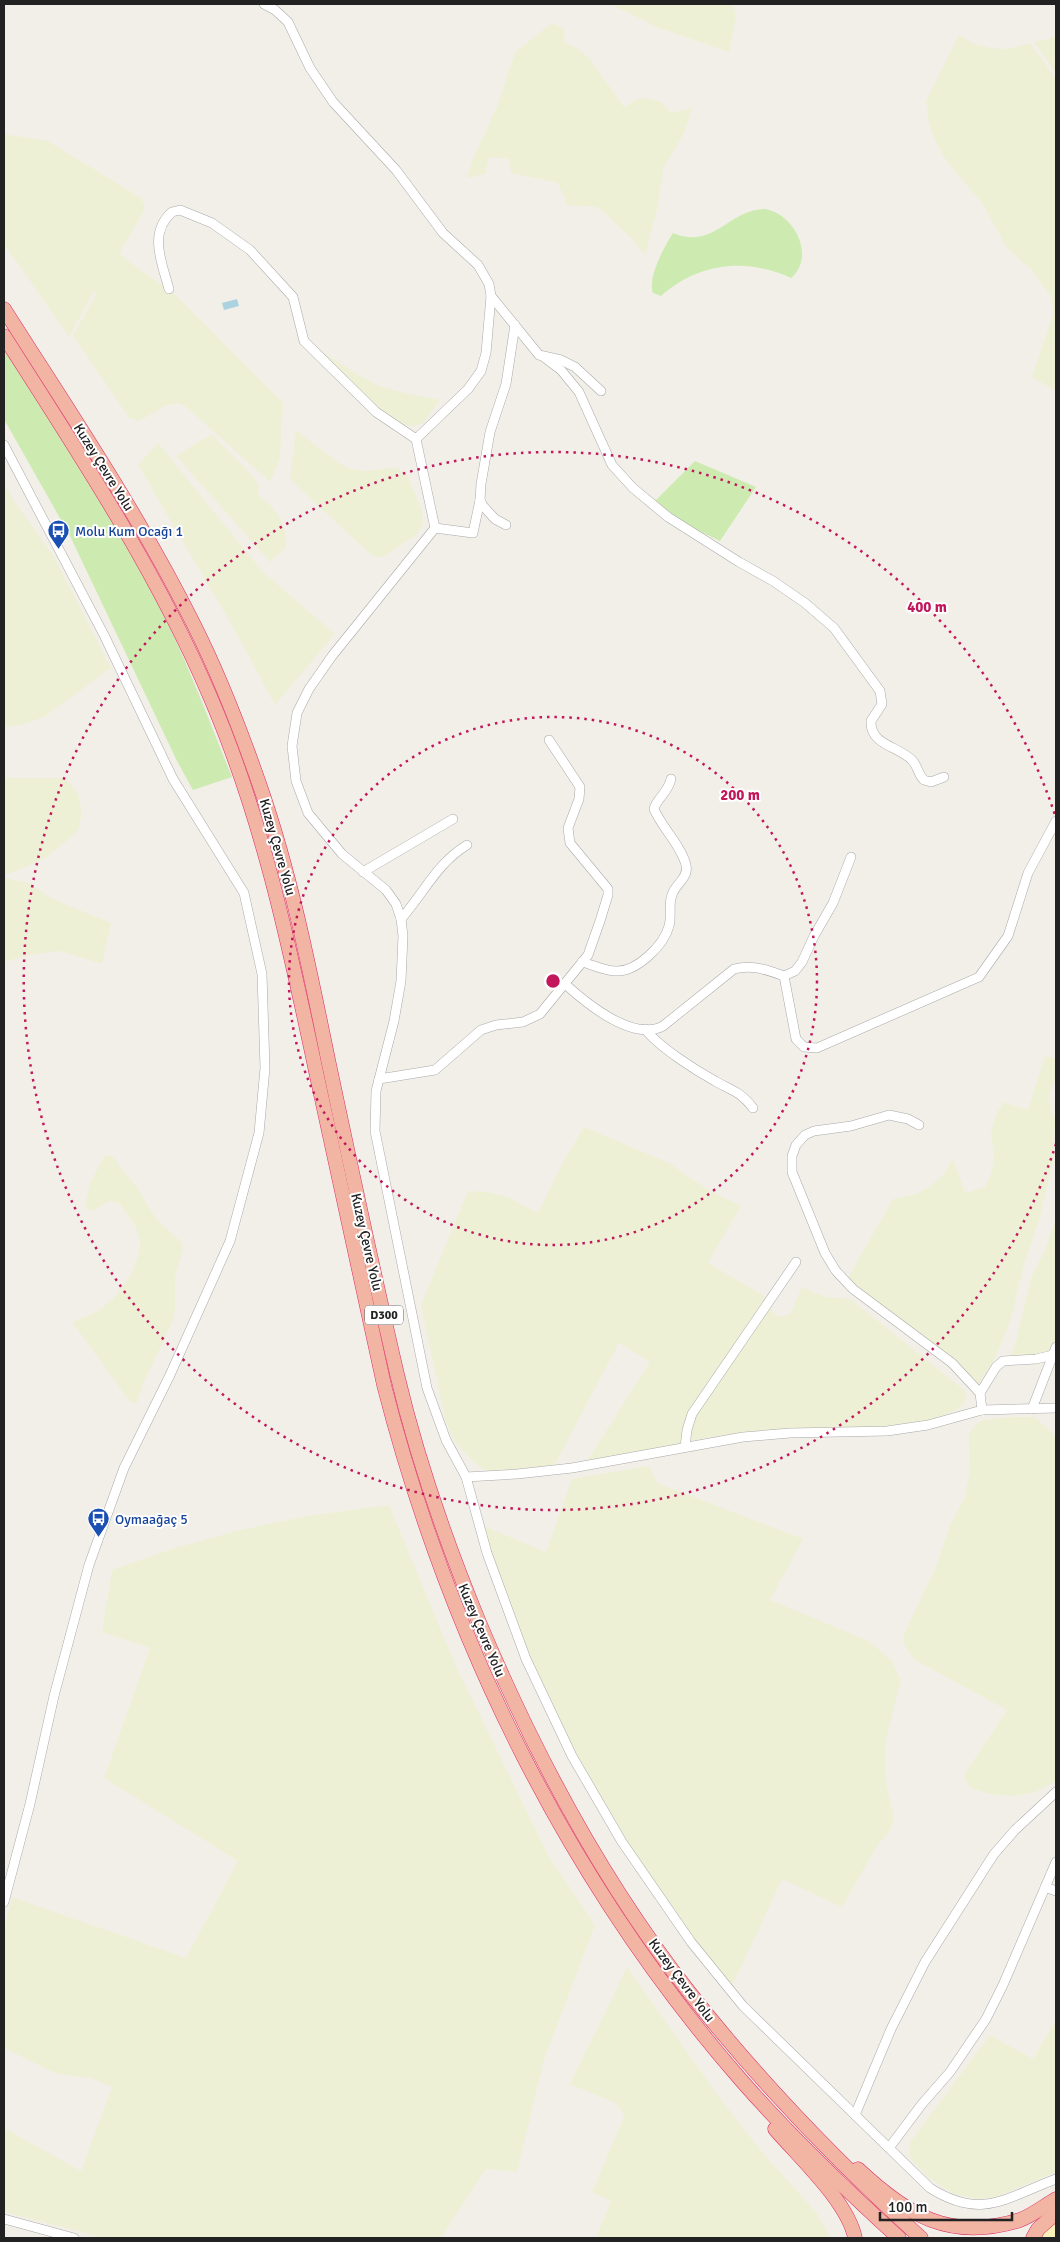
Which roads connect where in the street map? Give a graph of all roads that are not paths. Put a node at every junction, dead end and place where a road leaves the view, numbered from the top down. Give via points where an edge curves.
1 (264, 4) edge
2 (170, 289) dead end
3 (491, 296) junction
4 (4, 309) edge
5 (515, 325) junction
6 (4, 336) edge
7 (545, 358) junction
8 (601, 391) dead end
9 (416, 439) junction
10 (4, 445) edge
11 (480, 500) junction
12 (506, 525) dead end
13 (435, 528) junction
14 (549, 740) dead end
15 (944, 777) dead end
16 (671, 779) dead end
17 (454, 819) dead end
18 (1056, 821) edge
19 (467, 845) dead end
20 (851, 857) dead end
21 (363, 872) junction
22 (401, 919) junction
23 (582, 962) junction
24 (784, 976) junction
25 (564, 984) junction
26 (645, 1030) junction
27 (379, 1079) junction
28 (753, 1108) dead end
29 (919, 1125) dead end
30 (796, 1262) dead end
31 (1055, 1351) edge
32 (980, 1393) junction
33 (1056, 1408) edge
34 (1032, 1409) junction
35 (982, 1410) junction
36 (685, 1448) junction
37 (466, 1477) junction
38 (1056, 1792) edge
39 (1056, 1862) edge
40 (1045, 1887) junction
41 (1056, 1891) edge
42 (4, 1902) edge
43 (677, 2001) junction
44 (756, 2072) junction
45 (855, 2116) junction
46 (890, 2148) junction
47 (1056, 2178) edge
48 (1056, 2198) edge
49 (1056, 2213) edge
50 (4, 2218) edge
51 (74, 2238) edge
52 (855, 2238) edge
53 (899, 2238) edge
54 (921, 2238) edge
55 (1033, 2238) edge

1 - 3 street via 288,22 325,92 396,170 443,233 478,265 486,277
2 - 9 street via 157,244 166,217 180,210 225,231 256,255 293,297 304,340 376,412
3 - 5 street
3 - 9 street via 481,371 462,396
4 - 44 highway, Kuzey Çevre Yolu / D300 via 154,549 224,690 261,790 301,929 398,1378 418,1452 460,1576 504,1681 555,1786 583,1835 687,1990
5 - 7 street
5 - 11 street via 506,384 490,432
6 - 43 highway, Kuzey Çevre Yolu / D300 via 141,557 182,634 248,793 287,935 384,1386 410,1482 443,1576 493,1695 572,1845 622,1924
7 - 8 street via 561,360 575,367
7 - 15 street via 564,373 579,392 612,465 622,477 668,517 790,592 834,628 880,691 882,704 871,721 874,735 911,759 924,780 931,782
9 - 13 street
10 - 42 street via 104,635 173,779 244,893 262,974 264,1068 259,1133 230,1241 124,1468 89,1565
11 - 12 street via 490,516
11 - 13 street via 473,533
13 - 21 street via 332,656 305,697 294,728 293,770 303,803 330,841
14 - 23 street via 580,787 568,828 570,843 606,885 608,892 591,947
16 - 23 street via 654,809 687,871 672,895 667,931 646,956 628,969 614,971
17 - 21 street
18 - 24 street via 1028,873 1008,936 979,977 813,1049 796,1039
19 - 22 street via 436,870
20 - 24 street via 833,902 802,962 795,971
21 - 22 street via 386,890
22 - 27 street via 403,936 398,1000
23 - 25 street
24 - 26 street via 755,967 734,968 663,1026
25 - 26 street via 609,1016 625,1025
25 - 27 street via 540,1014 523,1022 480,1030 435,1070
26 - 28 street via 659,1044 716,1082 742,1095
27 - 37 street via 375,1106 376,1143 422,1372 438,1420
29 - 32 street via 889,1115 851,1126 814,1131 796,1145 792,1172 825,1253 842,1279 952,1363
30 - 36 street via 692,1414
31 - 32 street via 1036,1359 1002,1361
31 - 34 street
32 - 35 street
33 - 34 street
34 - 35 street
35 - 36 street via 903,1429 766,1434
36 - 37 street via 572,1468
37 - 45 street via 487,1552 523,1651 557,1726 605,1814 718,1978
38 - 45 street via 994,1854 925,1962 891,2029
39 - 40 street
40 - 41 street
40 - 46 street via 986,2019
43 - 52 highway via 739,2086 836,2199 848,2217
43 - 53 highway, Kuzey Çevre Yolu / D300 via 741,2080 811,2156
44 - 48 highway via 892,2198 915,2217 940,2228 967,2233 993,2229 1020,2220
44 - 54 highway, Kuzey Çevre Yolu / D300 via 864,2187
45 - 46 street
46 - 47 street via 930,2188 948,2198 968,2203 990,2204 1010,2199
49 - 55 highway
50 - 51 street

